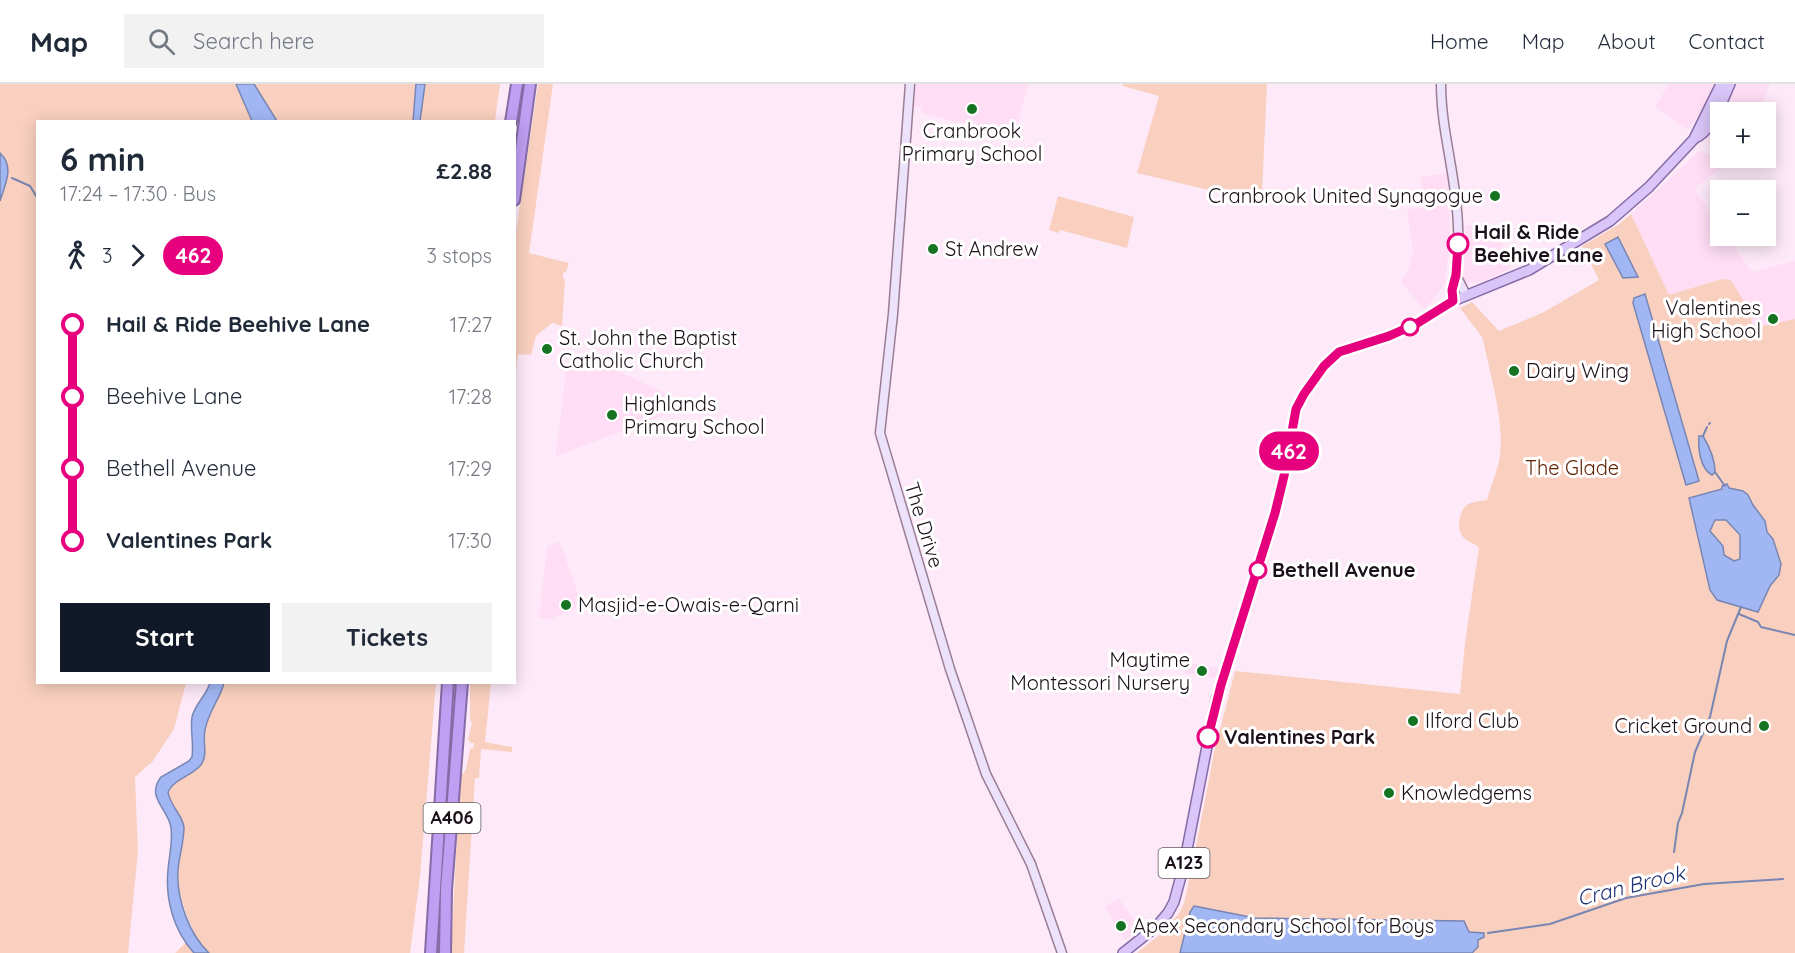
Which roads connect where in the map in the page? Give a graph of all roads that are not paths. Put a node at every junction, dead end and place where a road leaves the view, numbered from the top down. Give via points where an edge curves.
1 (517, 84) edge
2 (530, 84) edge
3 (910, 84) edge
4 (1441, 84) edge
5 (1722, 84) edge
6 (1730, 84) edge
7 (511, 120) edge
8 (1694, 139) junction
9 (516, 186) edge
10 (1456, 275) junction
11 (1466, 295) junction
12 (1453, 301) junction
13 (448, 684) edge
14 (462, 684) edge
15 (430, 953) edge
16 (445, 953) edge
17 (1062, 953) edge
18 (1123, 953) edge

1 - 7 highway
2 - 9 highway
3 - 17 street, The Drive via 893,314 879,433 986,774 1031,864
4 - 10 street via 1459,224
5 - 8 main road, A123
6 - 8 main road, A123 via 1712,120 1701,136
8 - 11 main road, A123 via 1656,181 1610,221 1529,270
10 - 11 street
10 - 12 street
11 - 12 main road, A123
12 - 18 main road, A123 via 1416,324 1339,352 1324,366 1296,409 1275,513 1216,700 1176,896 1157,926
13 - 15 highway, A406
14 - 16 highway, A406

